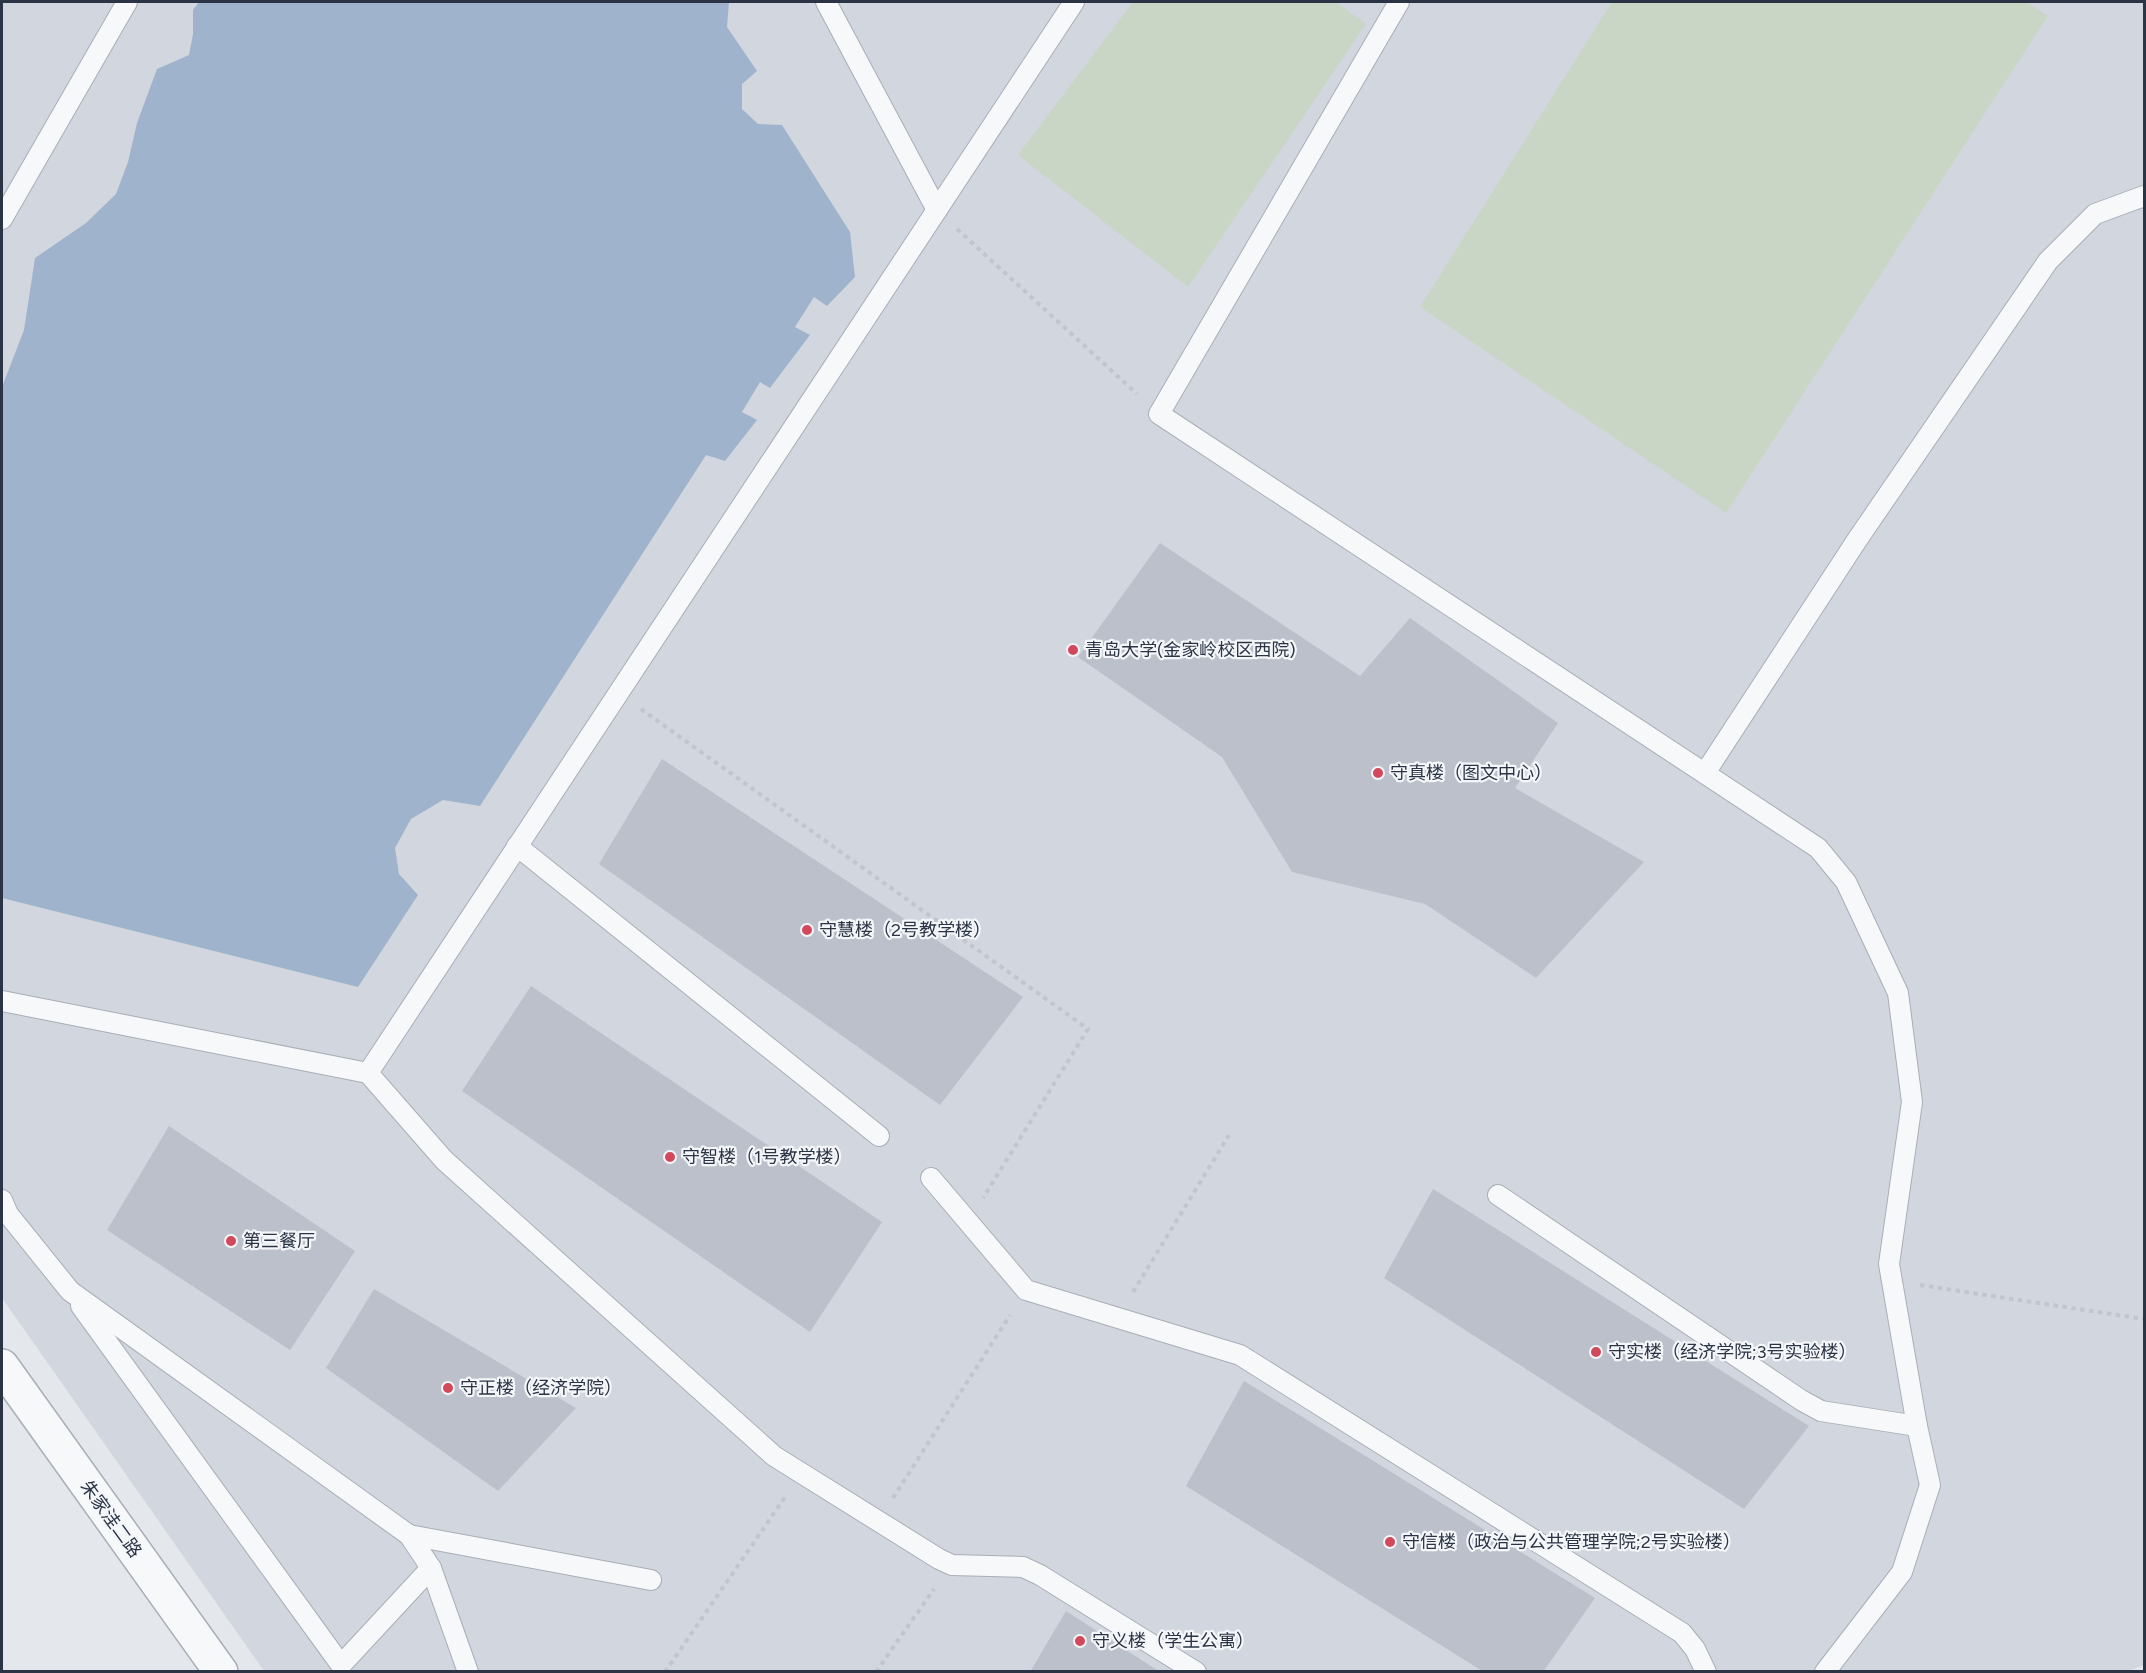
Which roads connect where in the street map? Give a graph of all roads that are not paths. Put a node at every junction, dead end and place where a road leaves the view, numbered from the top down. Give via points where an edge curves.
1 (127, 2) edge
2 (826, 2) edge
3 (1074, 2) edge
4 (1399, 2) edge
5 (2145, 196) edge
6 (937, 210) junction
7 (2, 219) edge
8 (1705, 773) junction
9 (517, 846) junction
10 (2, 1001) edge
11 (368, 1073) junction
12 (879, 1136) dead end
13 (931, 1178) dead end
14 (1498, 1195) dead end
15 (2, 1200) edge
16 (70, 1291) junction
17 (2, 1366) edge
18 (1917, 1426) junction
19 (409, 1535) junction
20 (431, 1568) junction
21 (651, 1580) dead end
22 (220, 1671) edge
23 (468, 1671) edge
24 (1196, 1671) edge
25 (1706, 1671) edge
26 (1825, 1671) edge

1 - 7 lane
2 - 6 lane
3 - 6 lane
4 - 8 lane via 1159,414
5 - 8 lane via 2095,214 2048,261 1857,540
6 - 9 lane
8 - 18 lane via 1818,848 1846,882 1898,993 1911,1102 1889,1264
9 - 11 lane
9 - 12 lane
10 - 11 lane
11 - 24 lane via 444,1160 774,1456 939,1559 952,1565 1023,1567
13 - 25 lane via 1026,1290 1240,1355 1682,1633
14 - 18 lane via 1821,1411
15 - 16 lane via 8,1214
16 - 19 lane
16 - 20 lane via 340,1665
17 - 22 street, 朱家洼二路
18 - 26 lane via 1930,1485 1902,1572
19 - 20 lane
19 - 21 lane
20 - 23 lane

